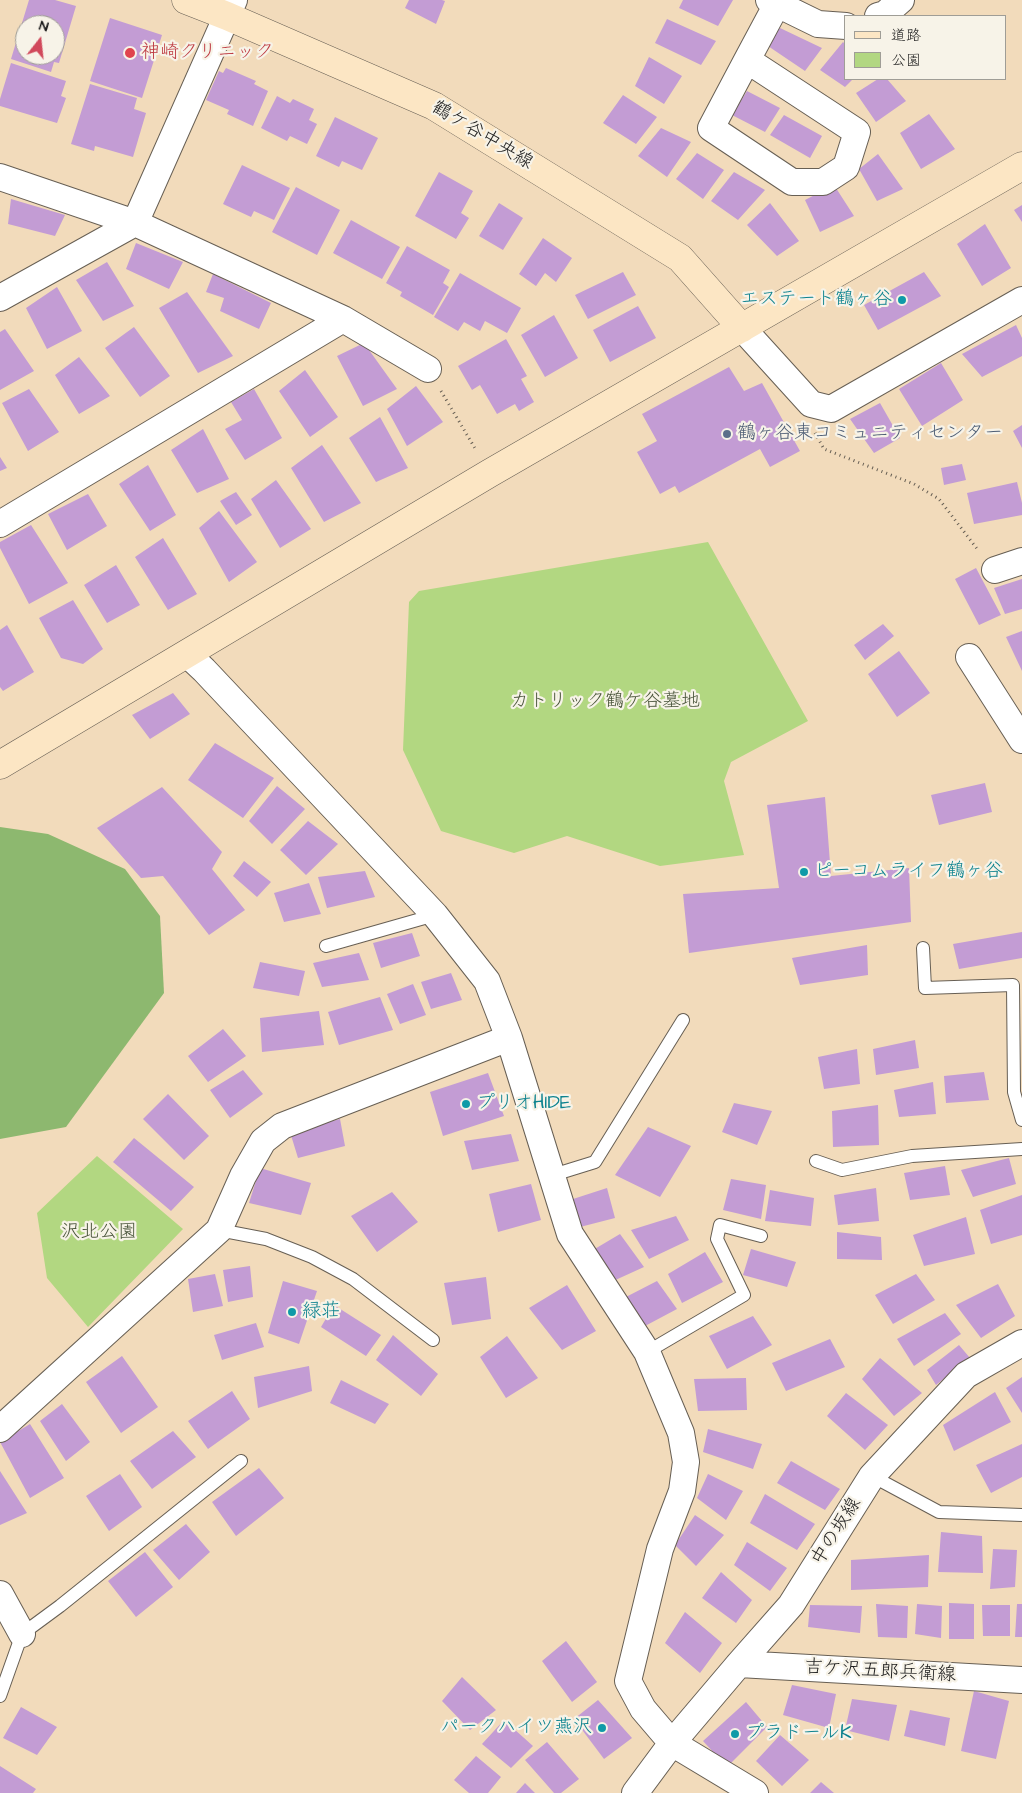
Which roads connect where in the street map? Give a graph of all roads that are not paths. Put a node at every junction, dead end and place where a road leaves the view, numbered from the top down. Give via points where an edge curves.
1 (186, 0) edge
2 (901, 0) edge
3 (773, 2) edge
4 (230, 8) edge
5 (882, 15) edge
6 (844, 26) edge
7 (747, 60) junction
8 (1022, 166) edge
9 (0, 177) edge
10 (135, 223) junction
11 (0, 298) edge
12 (1022, 300) edge
13 (343, 319) junction
14 (742, 328) junction
15 (428, 369) road end
16 (0, 524) edge
17 (1022, 561) edge
18 (995, 570) dead end
19 (187, 654) junction
20 (969, 657) dead end
21 (1022, 740) edge
22 (0, 765) edge
23 (435, 914) junction
24 (326, 946) dead end
25 (924, 948) dead end
26 (682, 1020) dead end
27 (510, 1038) junction
28 (1022, 1120) edge
29 (1022, 1149) edge
30 (816, 1161) dead end
31 (553, 1175) junction
32 (219, 1230) junction
33 (761, 1236) dead end
34 (433, 1340) dead end
35 (1022, 1343) edge
36 (647, 1352) junction
37 (0, 1429) edge
38 (241, 1461) dead end
39 (872, 1476) junction
40 (1022, 1515) edge
41 (0, 1594) edge
42 (22, 1634) junction
43 (739, 1664) junction
44 (1022, 1680) edge
45 (0, 1696) edge
46 (672, 1743) junction
47 (635, 1793) edge
48 (755, 1793) edge

1 - 4 street, 鶴ケ谷中央線
2 - 5 street
3 - 6 street via 818,24
3 - 7 street
4 - 10 street
4 - 14 street, 鶴ケ谷中央線 via 434,106 680,258
7 - 7 street via 711,128 792,182 823,182 846,167 857,132
8 - 14 street
9 - 10 street
10 - 11 street
10 - 13 street
12 - 14 street via 831,409 811,404
13 - 15 street
13 - 16 street
14 - 19 street via 490,473
17 - 18 street
19 - 22 street
19 - 23 street
20 - 21 street
23 - 24 lane
23 - 27 street via 487,981
25 - 28 lane via 925,988 1013,985 1014,1092
26 - 31 lane via 595,1162
27 - 31 street
27 - 32 street via 282,1126 262,1141
29 - 30 lane via 912,1156 842,1170
31 - 36 street via 570,1234
32 - 34 lane via 266,1239 312,1257 353,1279
32 - 37 street
33 - 36 lane via 720,1225 717,1239 744,1295
35 - 39 street, 中の坂線 via 966,1375
36 - 46 street via 681,1433 686,1462 682,1491 660,1549 628,1681 642,1708
38 - 42 lane
39 - 40 lane via 939,1512
39 - 43 street, 中の坂線 via 792,1605
41 - 42 street
42 - 45 lane
43 - 44 street, 吉ケ沢五郎兵衛線
43 - 46 street, 中の坂線
46 - 47 street, 中の坂線
46 - 48 street

